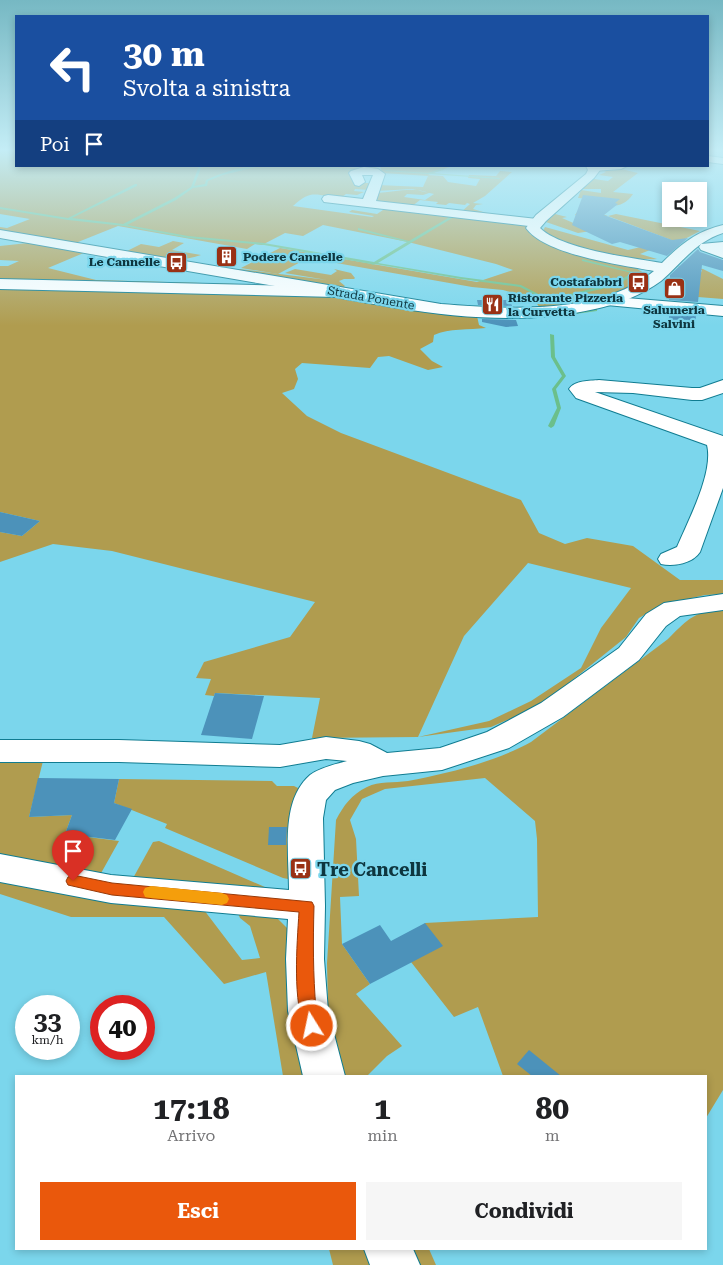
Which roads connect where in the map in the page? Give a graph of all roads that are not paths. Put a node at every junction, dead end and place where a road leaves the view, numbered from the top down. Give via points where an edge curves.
1 (404, 208) edge
2 (554, 208) edge
3 (537, 223) junction
4 (723, 229) edge
5 (0, 234) edge
6 (723, 246) edge
7 (723, 254) edge
8 (665, 268) junction
9 (0, 284) edge
10 (632, 291) junction
11 (336, 292) junction
12 (602, 302) junction
13 (699, 309) junction
14 (723, 312) edge
15 (723, 386) edge
16 (670, 559) dead end
17 (723, 602) edge
18 (0, 750) edge
19 (384, 765) junction
20 (0, 868) edge
21 (307, 906) junction
22 (324, 1075) edge
23 (388, 1250) edge
24 (395, 1265) edge

1 - 3 main road
2 - 3 main road
3 - 8 main road via 534,232 550,241
4 - 8 main road, Strada Ponente via 700,236 684,247
5 - 11 main road, Strada Ponente
6 - 7 main road via 706,247
8 - 10 main road, Strada Ponente
9 - 11 main road
10 - 12 main road, Strada Ponente
10 - 13 main road
11 - 12 main road, Strada Ponente via 430,308 487,312 539,311
12 - 13 main road
13 - 14 main road
15 - 16 main road via 702,394 601,386 582,386 579,389 583,394 716,441 720,455 712,487 688,552
17 - 19 main road via 673,609 656,620 629,654 552,710 498,740 442,759
18 - 19 main road via 280,756 326,748 359,752
19 - 21 main road via 346,773 324,782 310,797 306,818
20 - 21 main road via 112,889
21 - 22 main road via 308,1012
23 - 24 main road

